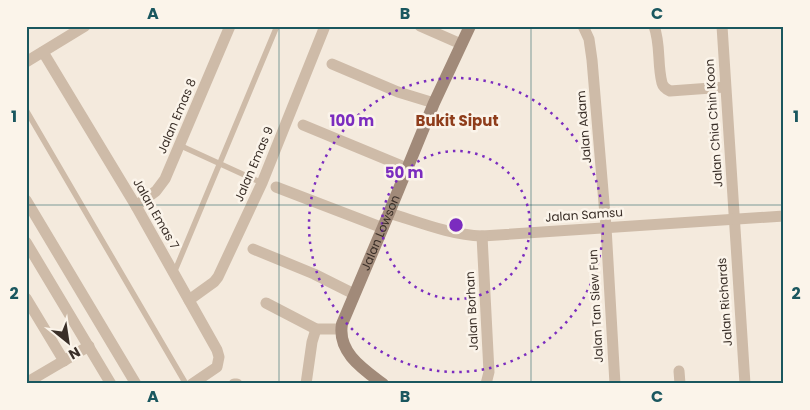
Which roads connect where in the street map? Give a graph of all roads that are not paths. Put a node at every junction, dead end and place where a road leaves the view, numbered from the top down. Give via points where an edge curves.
1 (85, 26) edge
2 (230, 26) edge
3 (277, 26) edge
4 (326, 26) edge
5 (420, 26) edge
6 (470, 26) edge
7 (583, 26) edge
8 (654, 26) edge
9 (722, 26) edge
10 (461, 44) junction
11 (43, 52) junction
12 (26, 62) edge
13 (332, 64) dead end
14 (725, 87) junction
15 (434, 103) junction
16 (26, 110) edge
17 (303, 125) dead end
18 (179, 145) junction
19 (220, 164) junction
20 (407, 168) junction
21 (262, 183) junction
22 (276, 187) dead end
23 (26, 200) edge
24 (136, 206) junction
25 (389, 213) junction
26 (784, 216) edge
27 (733, 218) junction
28 (606, 227) junction
29 (383, 228) junction
30 (482, 236) junction
31 (26, 242) edge
32 (253, 249) dead end
33 (174, 273) junction
34 (354, 294) junction
35 (26, 298) edge
36 (189, 300) junction
37 (266, 303) dead end
38 (316, 329) junction
39 (341, 329) junction
40 (89, 346) junction
41 (64, 361) junction
42 (680, 371) dead end
43 (26, 383) edge
44 (111, 384) edge
45 (136, 384) edge
46 (186, 384) edge
47 (192, 384) edge
48 (306, 384) edge
49 (383, 384) edge
50 (486, 384) edge
51 (615, 384) edge
52 (680, 384) edge
53 (744, 384) edge

1 - 11 street
2 - 18 street, Jalan Emas 8
3 - 19 lane
4 - 21 street, Jalan Emas 9
5 - 10 street
6 - 10 street, Jalan Lowson
7 - 28 street, Jalan Adam via 592,60
8 - 14 street via 662,83 666,89
9 - 14 street, Jalan Chia Chin Koon
10 - 15 street, Jalan Lowson
11 - 12 street
11 - 24 street, Jalan Emas 7
13 - 15 street via 398,92
14 - 27 street, Jalan Chia Chin Koon
15 - 20 street, Jalan Lowson
16 - 46 lane
17 - 20 street
18 - 19 lane
18 - 24 street, Jalan Emas 8 via 161,186
19 - 21 lane
19 - 33 lane
20 - 25 street, Jalan Lowson
21 - 36 street, Jalan Emas 9 via 218,277
22 - 29 street
23 - 45 street
24 - 33 street, Jalan Emas 7
25 - 29 street, Jalan Lowson
25 - 30 street, Jalan Samsu via 453,232
26 - 27 street, Jalan Samsu
27 - 28 street, Jalan Samsu
27 - 53 street, Jalan Richards
28 - 30 street, Jalan Samsu
28 - 51 street, Jalan Tan Siew Fun
29 - 34 street, Jalan Lowson
30 - 50 street, Jalan Borhan via 489,372
31 - 40 street
32 - 34 street
33 - 36 street, Jalan Emas 7
34 - 39 street, Jalan Lowson
35 - 41 street
36 - 47 street, Jalan Emas 7 via 219,357 217,367
37 - 38 street
38 - 39 street
38 - 48 street
39 - 49 street via 352,358
40 - 41 street
40 - 44 street
41 - 43 street
42 - 52 street

